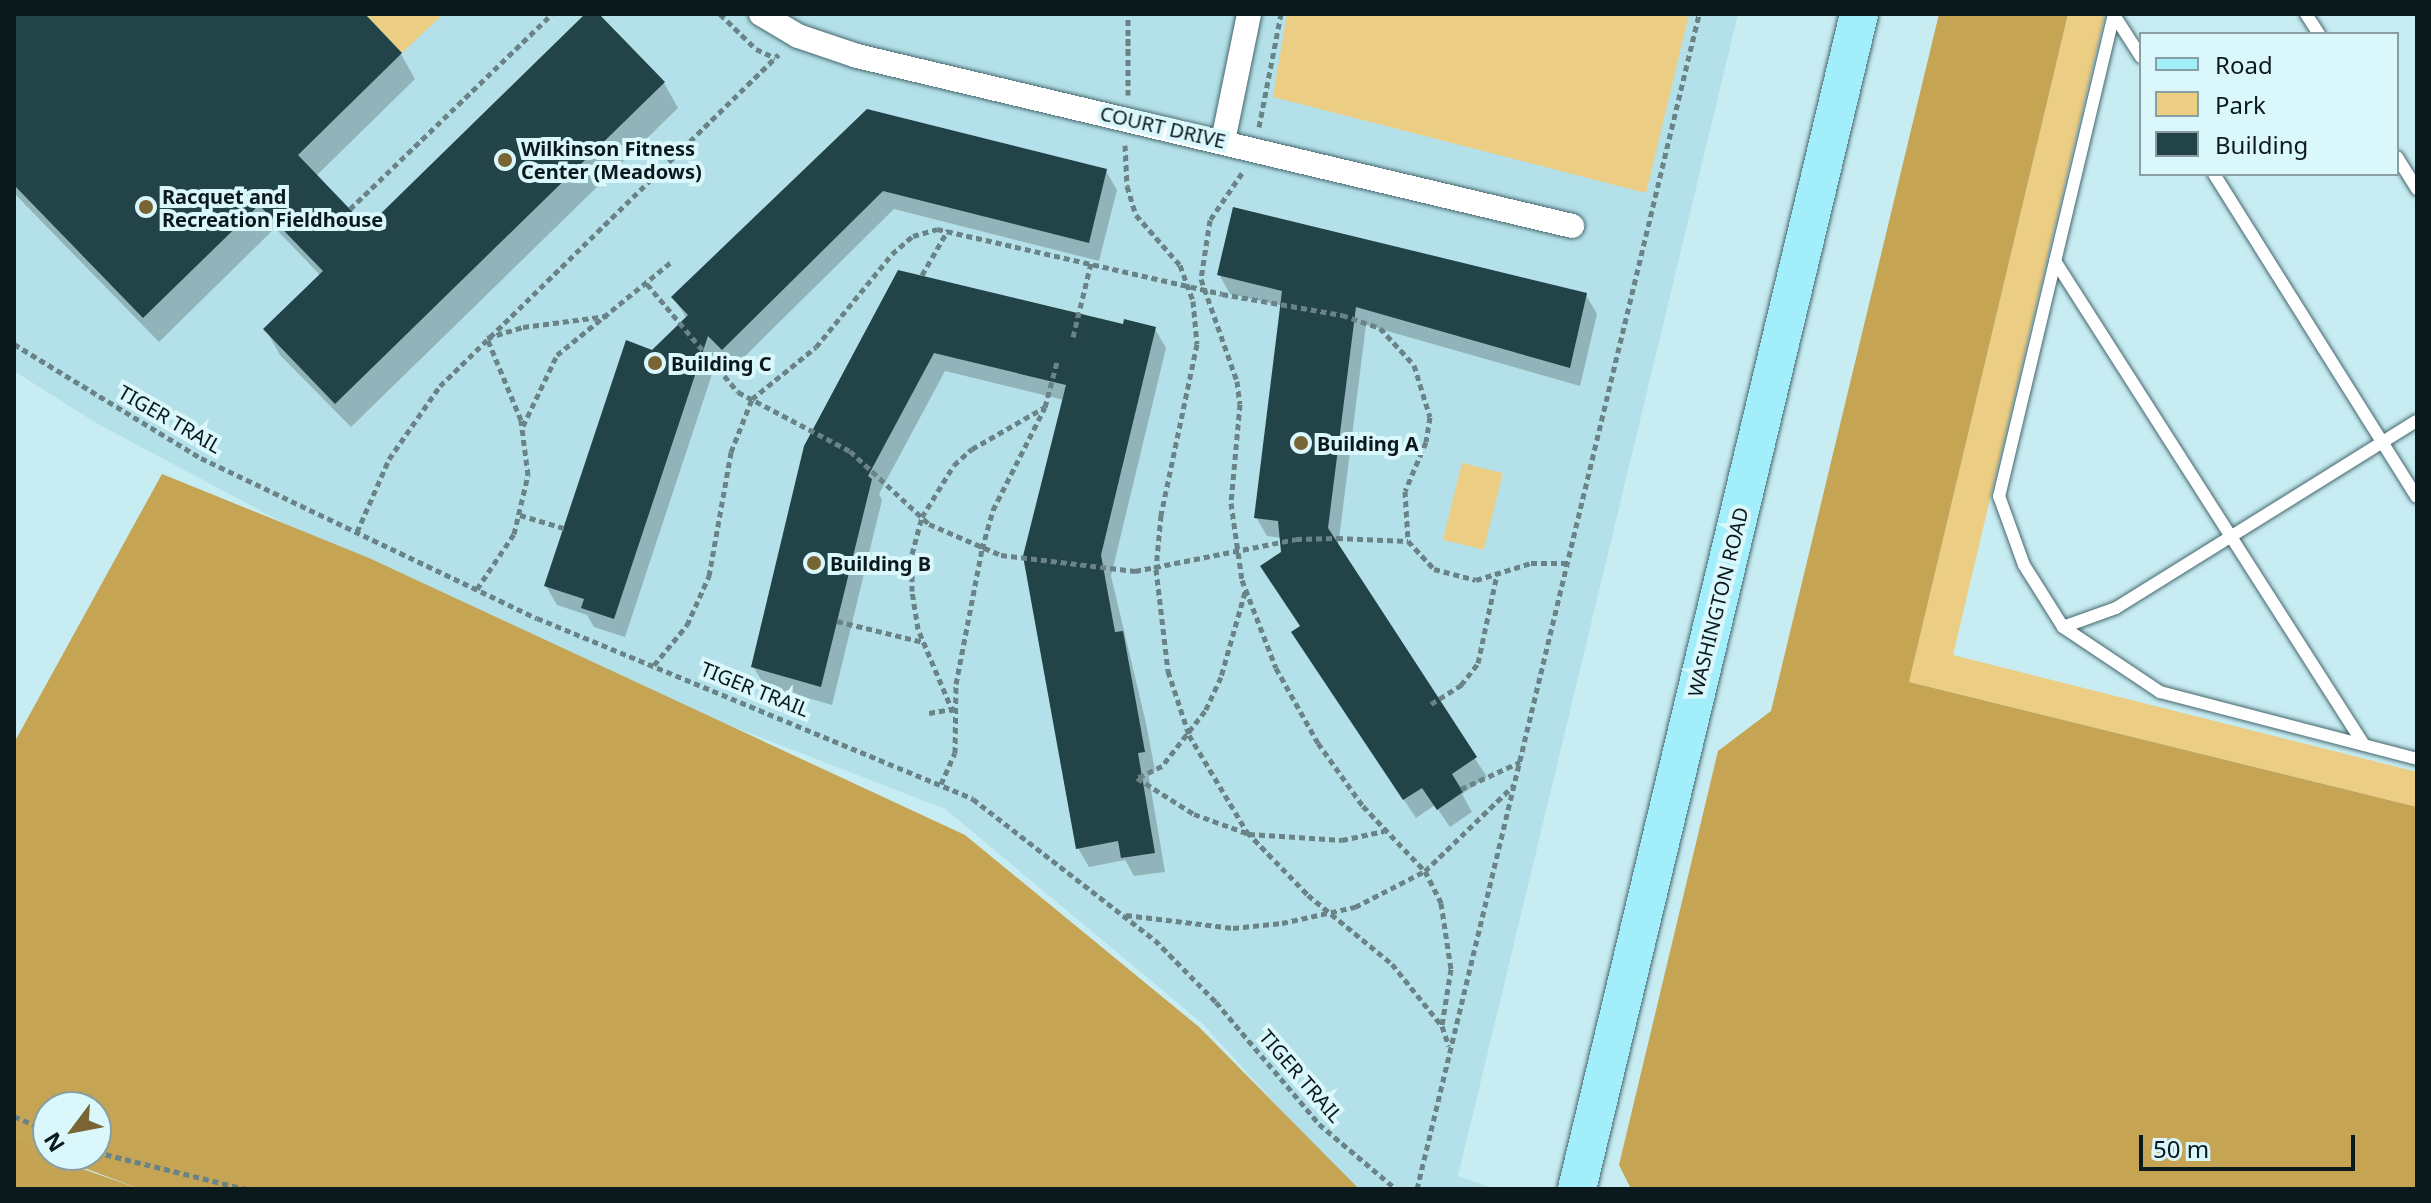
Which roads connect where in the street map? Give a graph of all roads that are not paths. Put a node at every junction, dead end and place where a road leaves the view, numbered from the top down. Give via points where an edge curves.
1 (761, 14) edge
2 (1249, 14) edge
3 (1859, 14) edge
4 (2114, 14) edge
5 (2306, 14) edge
6 (2318, 32) edge
7 (2139, 54) edge
8 (1223, 141) junction
9 (2399, 160) edge
10 (2215, 176) edge
11 (2417, 189) edge
12 (1572, 226) dead end
13 (2055, 261) junction
14 (2417, 421) edge
15 (2383, 443) junction
16 (2417, 497) edge
17 (2229, 538) junction
18 (2063, 627) junction
19 (2364, 745) junction
20 (2417, 759) edge
21 (1577, 1189) edge

1 - 8 street, COURT DRIVE via 798,36 857,56
2 - 8 street
3 - 21 main road, WASHINGTON ROAD
4 - 7 lane
4 - 13 lane
5 - 6 lane
8 - 12 street, COURT DRIVE
9 - 11 lane
10 - 15 lane
13 - 17 lane
13 - 18 lane via 1999,496 2024,565
14 - 15 lane
15 - 16 lane
15 - 17 lane
17 - 18 lane via 2116,608
17 - 19 lane
18 - 19 lane via 2160,692
19 - 20 lane

